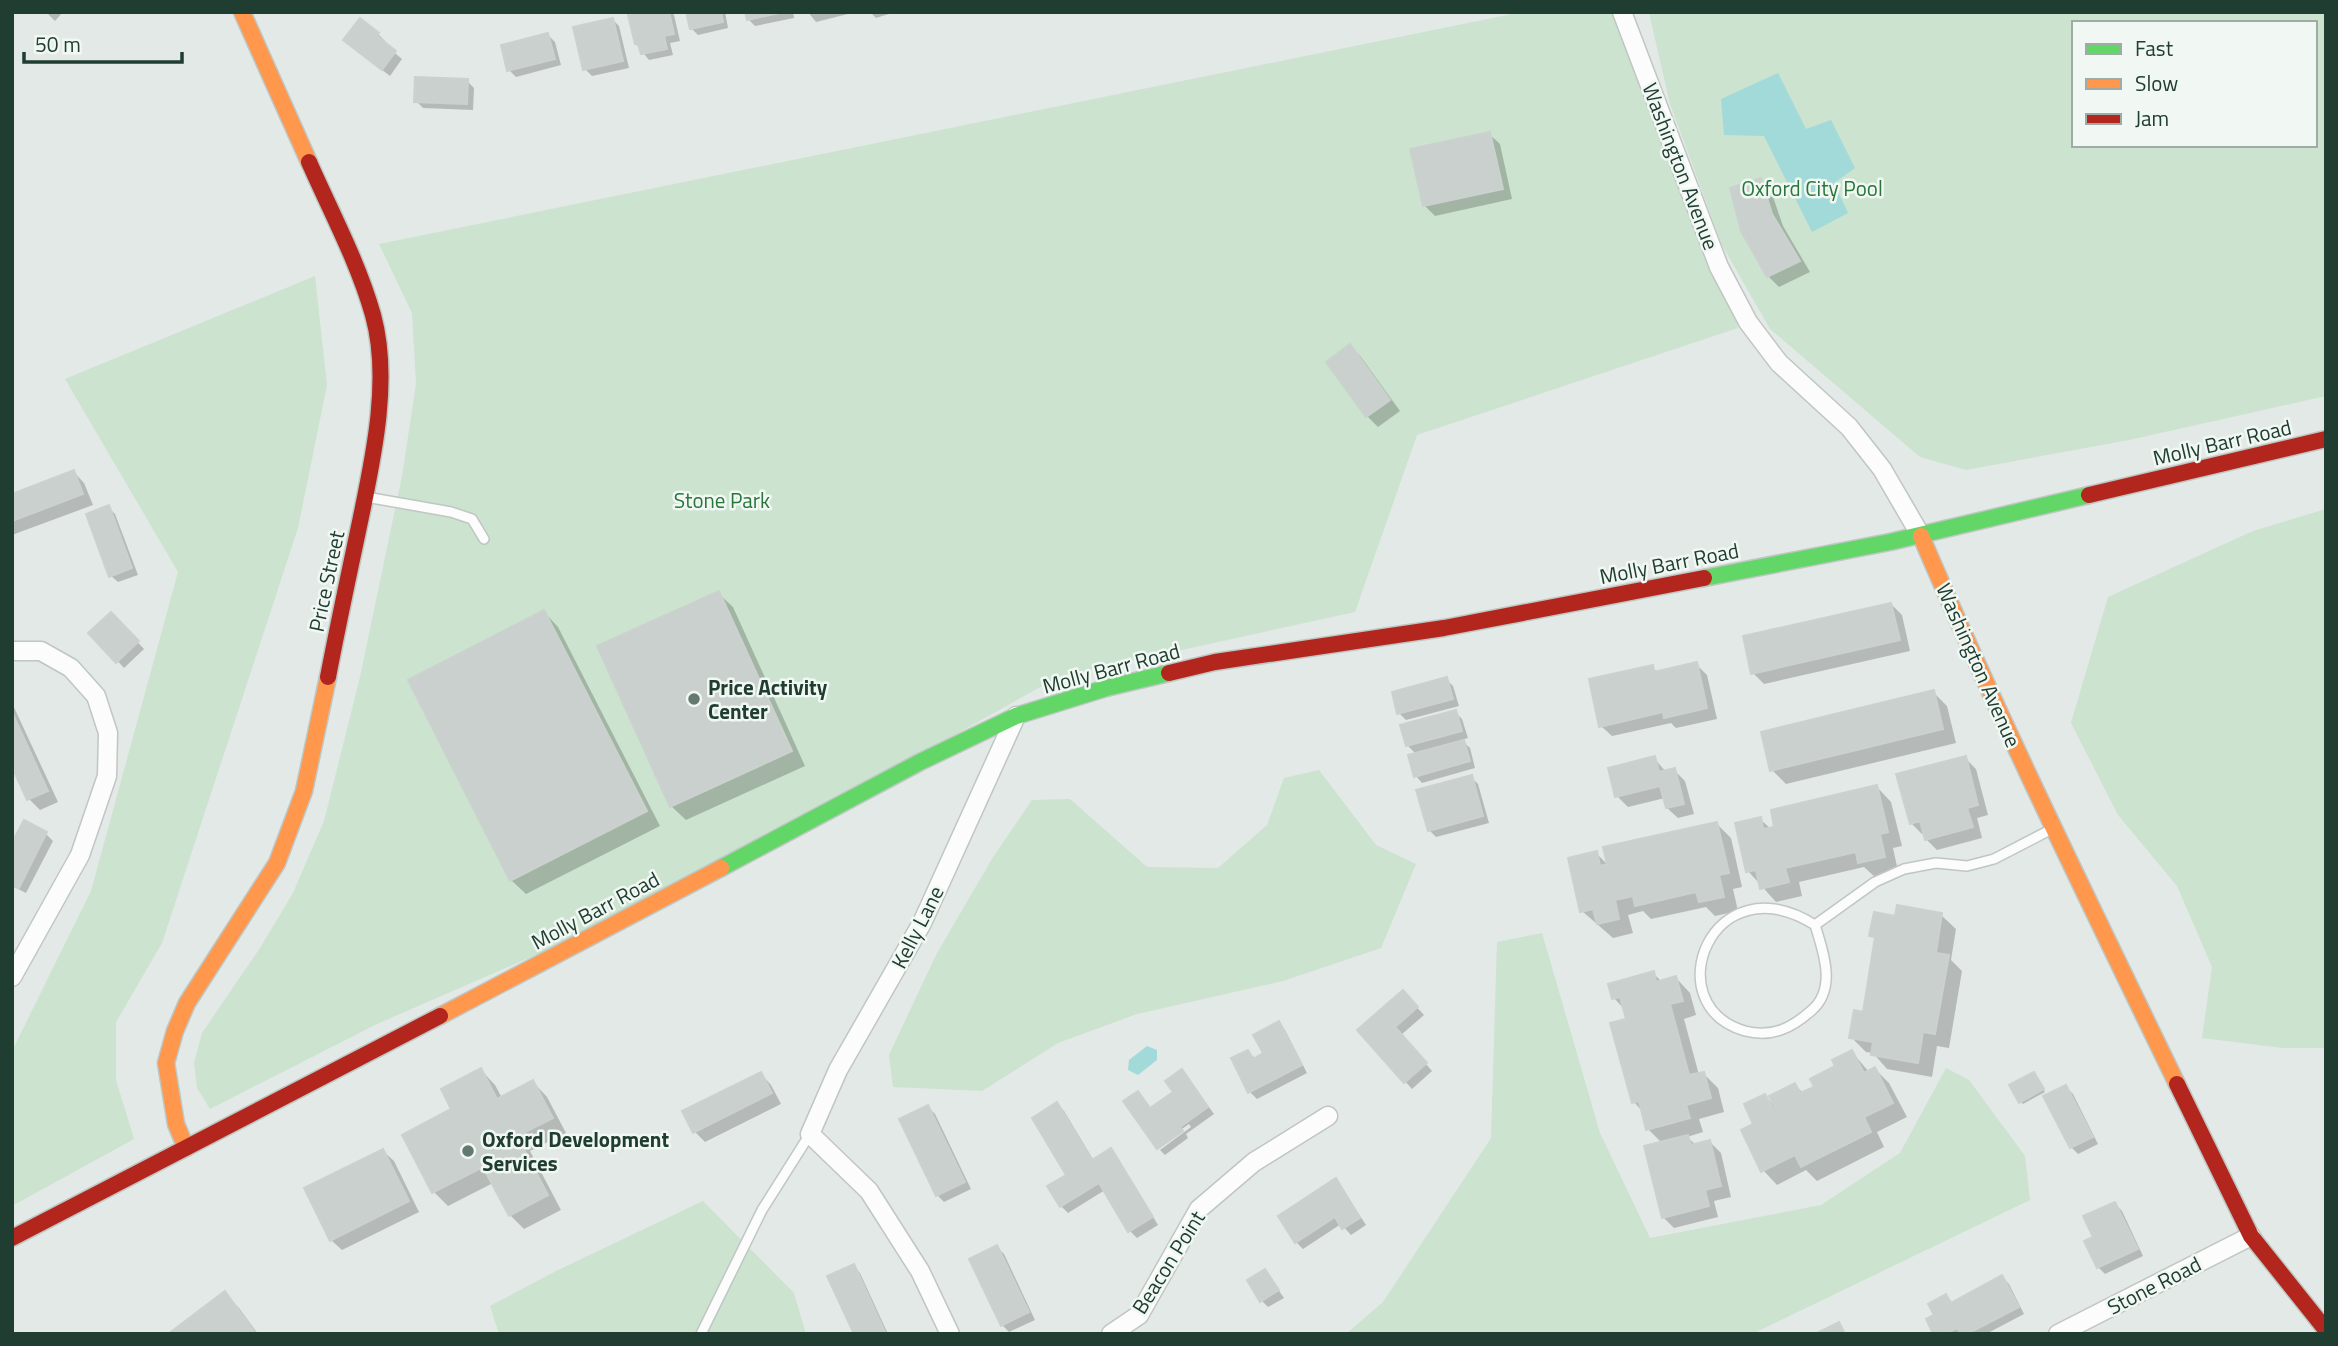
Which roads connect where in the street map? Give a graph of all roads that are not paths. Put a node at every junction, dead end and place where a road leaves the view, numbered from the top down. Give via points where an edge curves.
1 (243, 12) edge
2 (1622, 12) edge
3 (2326, 439) edge
4 (365, 497) junction
5 (1922, 536) junction
6 (484, 539) dead end
7 (12, 651) edge
8 (1016, 716) junction
9 (2053, 828) junction
10 (1815, 925) junction
11 (12, 977) edge
12 (1328, 1116) dead end
13 (810, 1134) junction
14 (186, 1148) junction
15 (2251, 1236) junction
16 (12, 1238) edge
17 (2326, 1329) edge
18 (701, 1334) edge
19 (950, 1334) edge
20 (1111, 1334) edge
21 (2058, 1334) edge

1 - 4 main road, Price Street via 373,314 381,362
2 - 5 street, Washington Avenue via 1719,267 1748,322 1779,363 1849,427 1882,469
3 - 5 main road, Molly Barr Road
4 - 6 lane via 472,519
4 - 14 main road, Price Street via 304,791 276,863 187,1003 166,1063 171,1100
5 - 8 main road, Molly Barr Road via 1444,628 1214,662
5 - 9 main road, Washington Avenue
7 - 11 street via 41,651 71,668 96,696 108,733 107,776 80,855
8 - 13 street, Kelly Lane via 922,923 838,1070
8 - 14 main road, Molly Barr Road via 920,762
9 - 10 lane via 1994,859 1967,866 1936,863 1904,869 1875,882
9 - 15 main road, Washington Avenue
10 - 10 lane via 1797,914 1770,908 1745,910 1727,920 1710,936 1701,957 1700,978 1714,1012 1735,1028 1758,1034 1781,1031 1799,1022 1817,1006 1826,986 1826,961
12 - 20 street, Beacon Point via 1254,1162 1199,1209 1139,1315
13 - 18 lane via 762,1210
13 - 19 street via 869,1191 920,1271
14 - 16 main road, Molly Barr Road
15 - 17 main road, Washington Avenue
15 - 21 street, Stone Road

